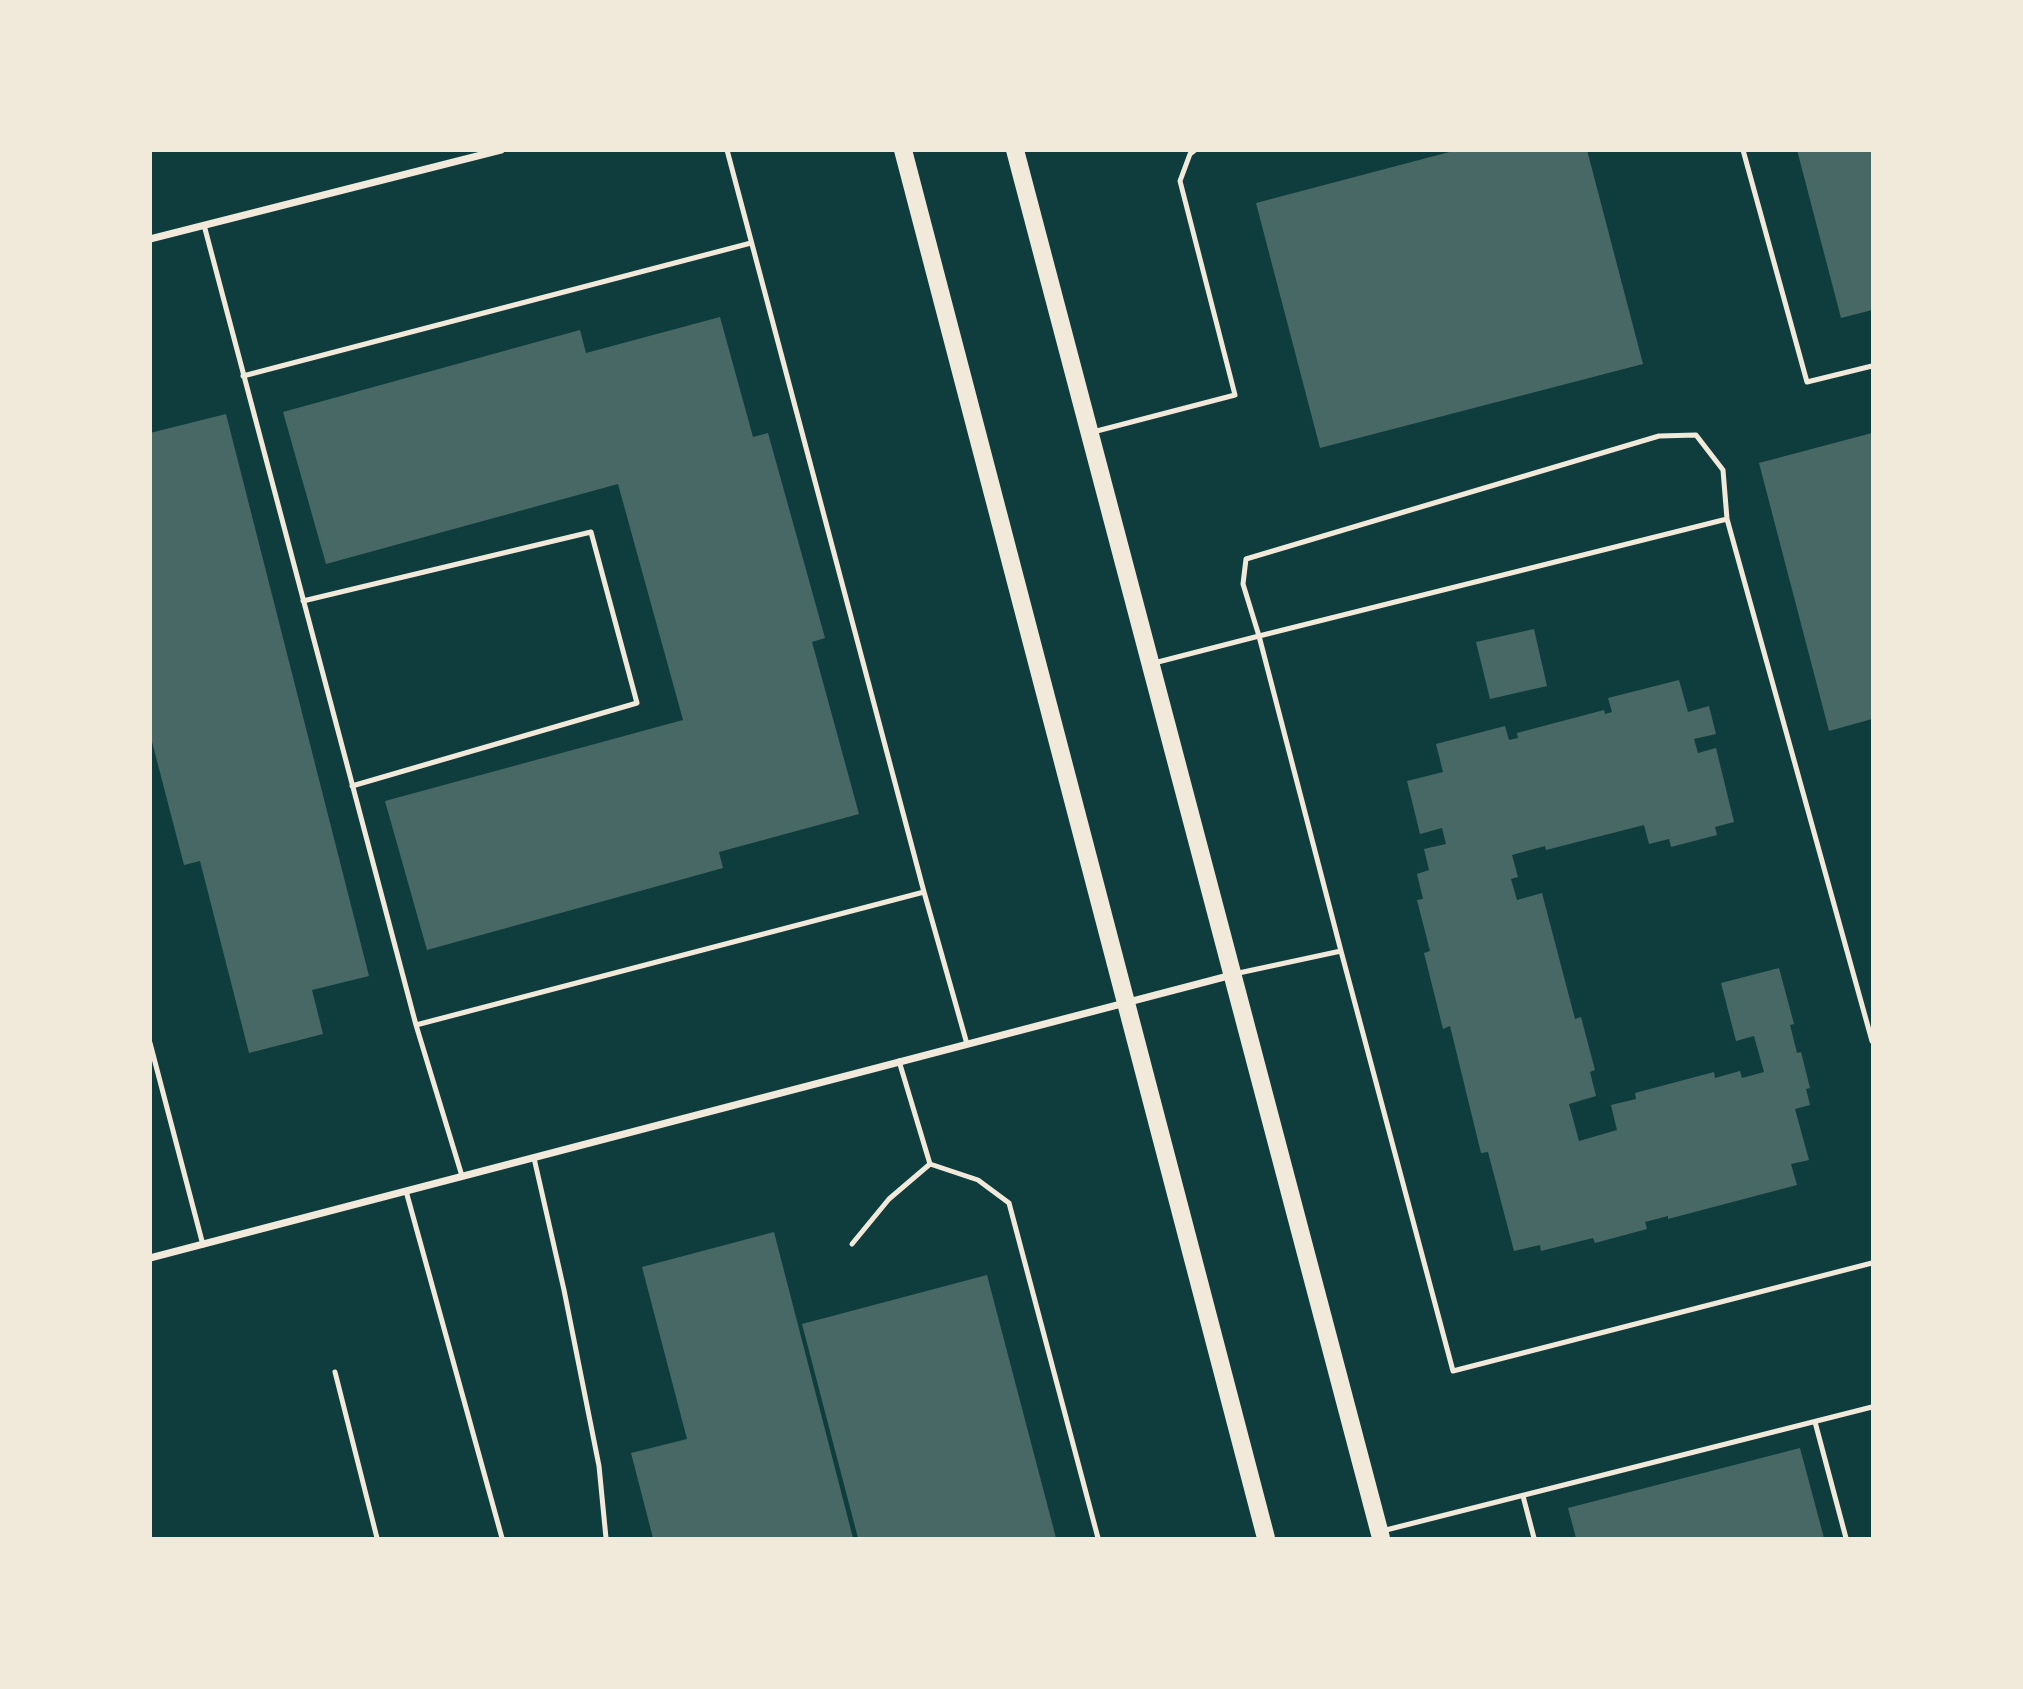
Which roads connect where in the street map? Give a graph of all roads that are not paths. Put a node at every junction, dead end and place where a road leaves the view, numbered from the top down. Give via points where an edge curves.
1 (501, 150) edge
2 (727, 150) edge
3 (903, 150) edge
4 (1015, 150) edge
5 (1195, 150) edge
6 (1743, 150) edge
7 (204, 225) junction
8 (150, 239) edge
9 (751, 243) junction
10 (1872, 366) edge
11 (243, 376) junction
12 (1089, 433) junction
13 (1727, 519) junction
14 (303, 601) junction
15 (1259, 636) junction
16 (1150, 664) junction
17 (352, 786) junction
18 (924, 892) junction
19 (1341, 951) junction
20 (1232, 975) junction
21 (1126, 1002) junction
22 (416, 1025) junction
23 (1872, 1041) edge
24 (150, 1044) edge
25 (967, 1044) junction
26 (900, 1062) junction
27 (534, 1158) junction
28 (930, 1164) junction
29 (462, 1176) junction
30 (406, 1191) junction
31 (203, 1244) junction
32 (852, 1244) dead end
33 (150, 1258) edge
34 (1872, 1263) edge
35 (335, 1372) dead end
36 (1872, 1407) edge
37 (1815, 1422) junction
38 (1523, 1496) junction
39 (1380, 1535) edge
40 (377, 1538) edge
41 (502, 1538) edge
42 (606, 1538) edge
43 (1098, 1538) edge
44 (1266, 1538) edge
45 (1534, 1538) edge
46 (1846, 1538) edge

1 - 7 street
2 - 9 lane
3 - 21 main road
4 - 12 main road
5 - 12 lane via 1180,181 1235,395
6 - 10 lane via 1807,382
7 - 8 street
7 - 11 lane
9 - 11 lane
9 - 18 lane
11 - 14 lane
12 - 16 main road
13 - 15 lane
13 - 15 lane via 1723,470 1696,435 1659,436 1246,559 1243,584
13 - 23 lane
14 - 17 lane
14 - 17 lane via 591,532 634,690 637,703
15 - 16 lane
15 - 19 lane
16 - 20 main road
17 - 22 lane
18 - 22 lane
18 - 25 lane
19 - 20 lane
19 - 34 lane via 1453,1371
20 - 21 street
20 - 39 main road
21 - 25 street
21 - 44 main road
22 - 29 lane
24 - 31 lane
25 - 26 street
26 - 27 street
26 - 28 lane
27 - 29 street
27 - 42 lane via 599,1466
28 - 32 lane via 889,1199
28 - 43 lane via 978,1180 1009,1203
29 - 30 street
30 - 31 street
30 - 41 lane
31 - 33 street
35 - 40 lane
36 - 37 lane
37 - 38 lane
37 - 46 lane
38 - 39 lane
38 - 45 lane

